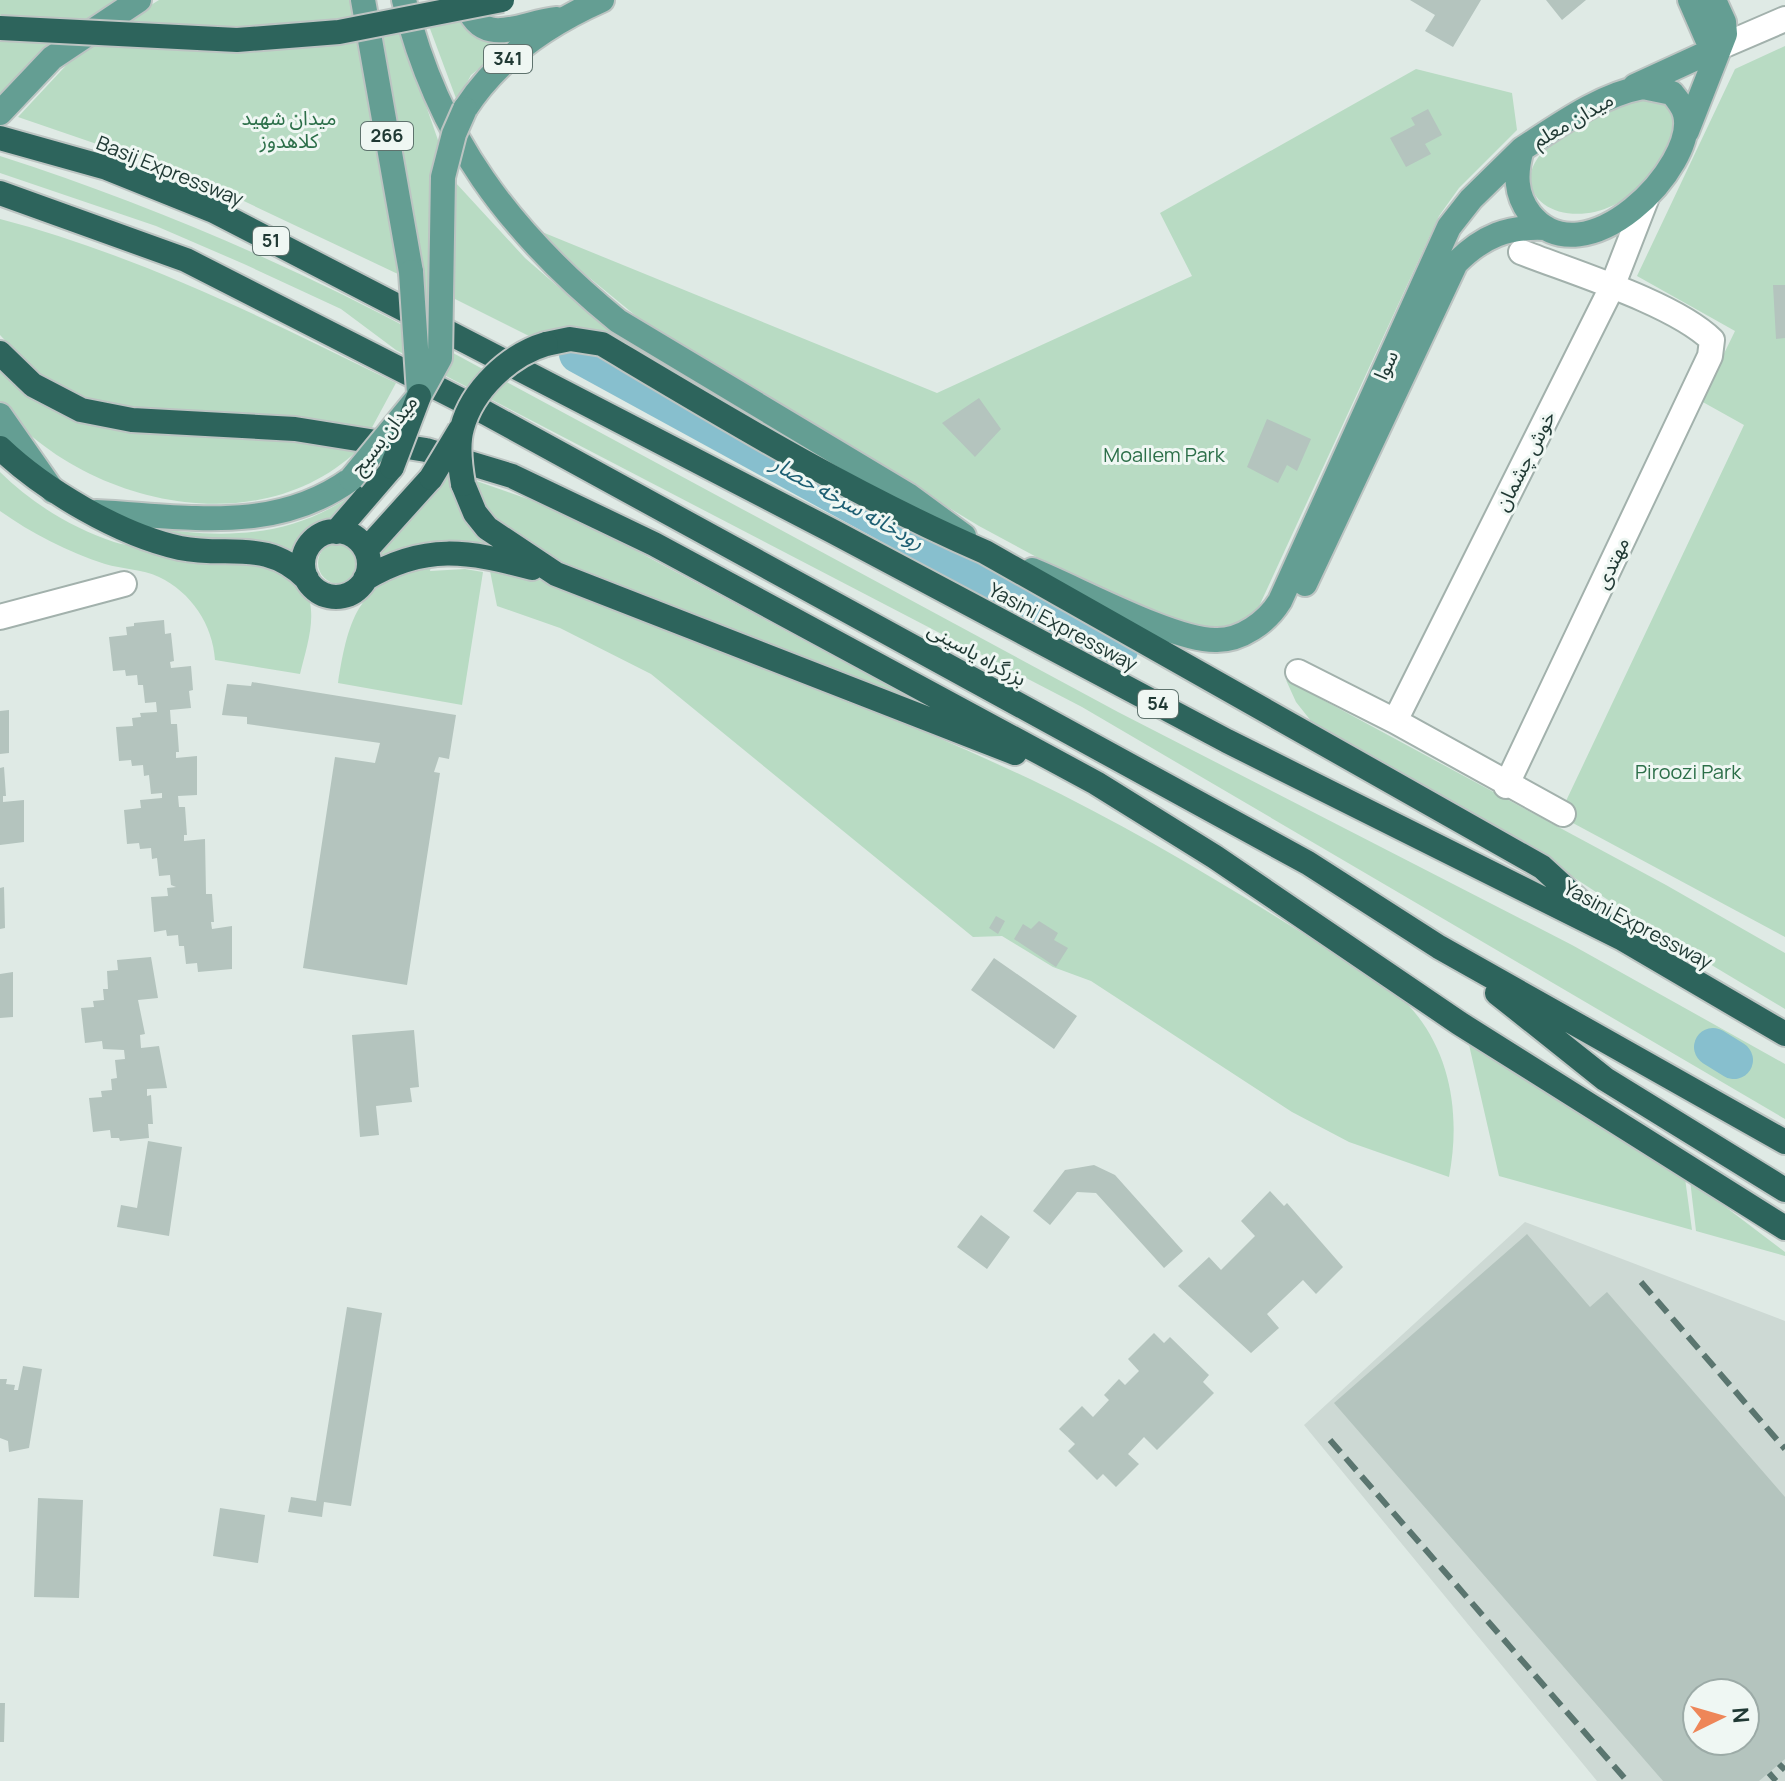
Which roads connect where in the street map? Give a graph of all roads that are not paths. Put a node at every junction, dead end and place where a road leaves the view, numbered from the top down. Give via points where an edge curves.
1 (139, 0) edge
2 (363, 0) edge
3 (404, 0) edge
4 (465, 0) edge
5 (502, 0) edge
6 (602, 0) edge
7 (1690, 0) edge
8 (1714, 0) edge
9 (560, 19) junction
10 (1785, 19) edge
11 (0, 28) edge
12 (1720, 47) junction
13 (1625, 90) junction
14 (4, 108) edge
15 (0, 138) edge
16 (1682, 145) junction
17 (1522, 149) junction
18 (0, 193) edge
19 (1647, 197) junction
20 (1546, 228) junction
21 (1521, 252) dead end
22 (1612, 287) junction
23 (0, 353) edge
24 (530, 373) joint
25 (419, 396) junction
26 (0, 415) edge
27 (462, 428) junction
28 (0, 448) edge
29 (53, 491) junction
30 (96, 512) junction
31 (336, 532) junction
32 (366, 550) junction
33 (985, 552) junction
34 (556, 574) junction
35 (307, 579) junction
36 (365, 579) junction
37 (124, 584) dead end
38 (1280, 601) junction
39 (0, 617) edge
40 (1298, 672) dead end
41 (1395, 721) junction
42 (1096, 783) junction
43 (1506, 786) junction
44 (1563, 814) dead end
45 (1621, 938) junction
46 (1439, 947) junction
47 (1785, 1034) edge
48 (1785, 1142) edge
49 (1785, 1190) edge
50 (1785, 1228) edge

1 - 14 main road via 52,58
2 - 25 main road, میدان بسیج / 266, bridge via 411,272
3 - 33 main road, سوا via 435,94 469,163 507,216 579,289 618,321 908,495
4 - 9 main road via 478,23 490,30 506,32
5 - 11 highway, bridge via 339,32 237,40
6 - 9 main road, 341
7 - 12 main road via 1707,39
8 - 12 main road via 1724,22
9 - 25 main road, 341, bridge via 495,70 465,109 454,134 443,177 440,358
10 - 12 street
12 - 13 main road
12 - 16 main road
13 - 16 main road, میدان معلم via 1659,88 1672,93 1686,115
13 - 17 main road, میدان معلم
15 - 24 highway, Basij Expressway / 51 via 107,168 214,211
16 - 19 main road
17 - 20 main road, میدان معلم via 1517,185 1522,202
17 - 38 main road, سوا via 1449,227
18 - 46 highway, بزرگراه یاسینی via 186,260 486,413 1308,863
19 - 20 main road via 1618,222 1581,235
19 - 22 street, خوش چشمان
20 - 38 main road, سوا via 1496,232 1456,263 1293,610 1284,612
21 - 22 street
22 - 41 street, خوش چشمان
22 - 43 street, مهتدی via 1698,326 1712,340 1710,356
23 - 42 highway via 33,385 62,403 93,413 295,429 426,450 512,476 654,544
24 - 45 highway, Yasini Expressway / 54 via 1240,748
25 - 30 main road, میدان بسیج, bridge via 351,479 326,496 270,516 205,519
25 - 31 highway, bridge via 392,467
26 - 29 main road
27 - 32 highway, bridge via 431,478
27 - 33 highway, bridge via 479,395 504,365 528,349 570,339 602,344 795,459
27 - 34 highway, bridge via 463,484 475,513 487,528
28 - 29 highway
29 - 30 highway
30 - 35 highway via 141,537 183,549 271,555
31 - 32 highway via 353,535
31 - 35 highway via 322,535 307,549
32 - 36 highway
33 - 38 main road, سوا via 1199,640 1244,633
33 - 45 highway via 1542,867
34 - 36 highway via 483,555 441,552 412,558
34 - 42 highway
35 - 36 highway via 312,588 331,597 351,594
37 - 39 street
40 - 41 street
41 - 43 street
42 - 50 highway via 1459,1023
43 - 44 street
45 - 47 highway, Yasini Expressway / 54
46 - 48 highway
46 - 49 highway via 1605,1079

